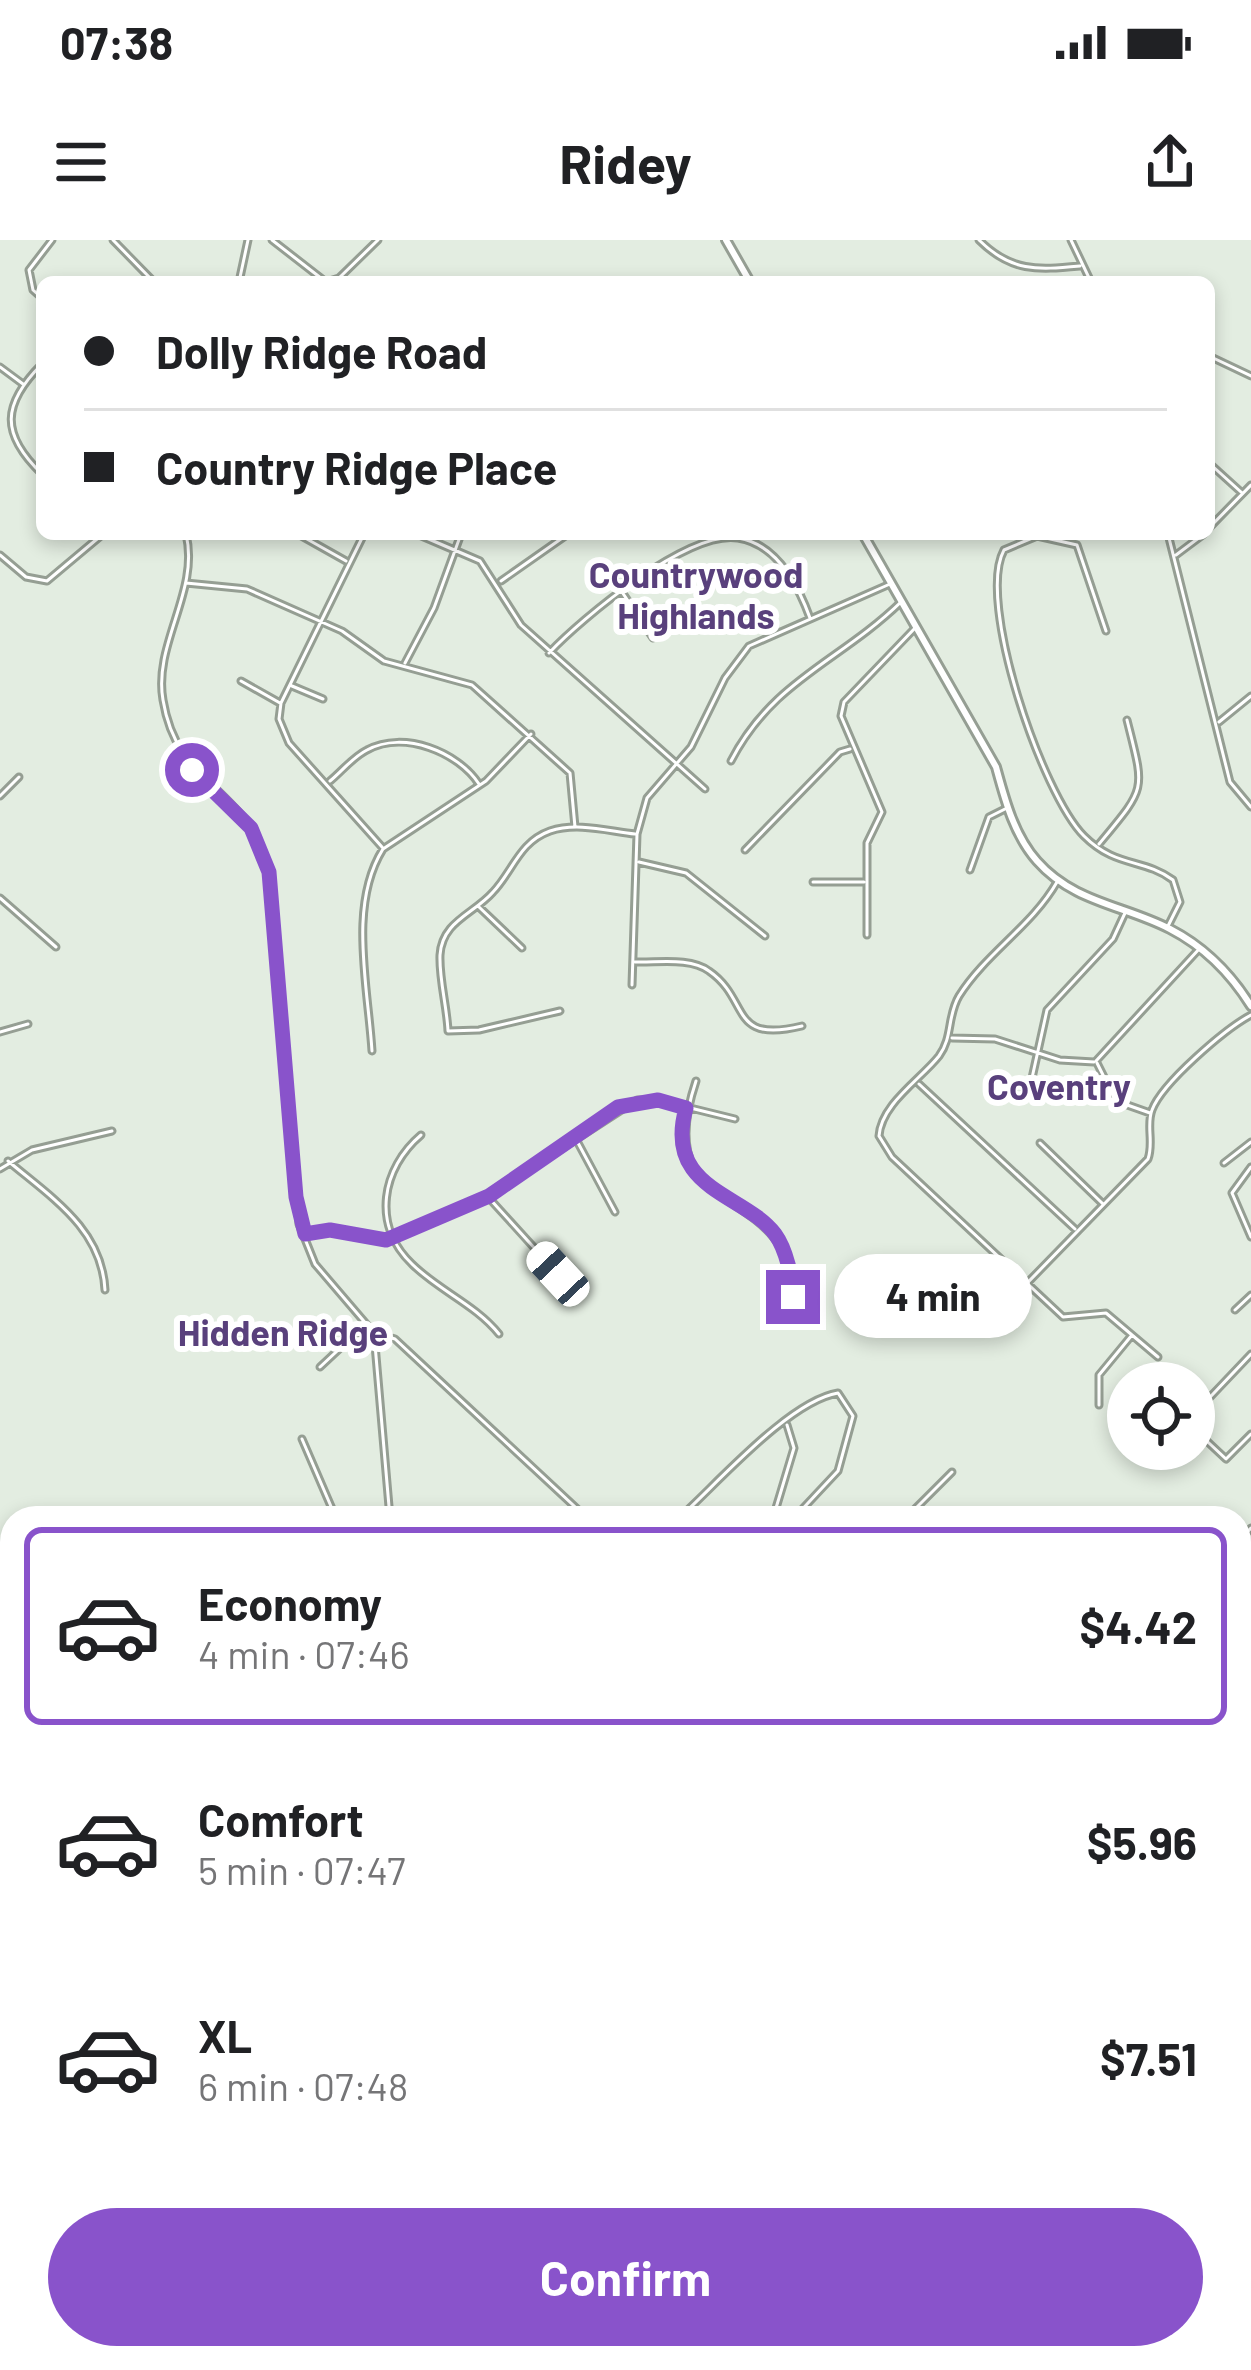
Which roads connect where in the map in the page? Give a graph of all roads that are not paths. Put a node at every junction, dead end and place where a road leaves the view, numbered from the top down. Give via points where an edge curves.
1 (52, 240) edge
2 (113, 240) edge
3 (248, 240) edge
4 (272, 240) edge
5 (377, 240) edge
6 (726, 240) edge
7 (979, 240) edge
8 (1071, 240) edge
9 (1080, 266) junction
10 (148, 276) edge
11 (240, 276) edge
12 (318, 276) edge
13 (341, 276) edge
14 (747, 276) edge
15 (1086, 276) edge
16 (36, 293) edge
17 (1215, 359) edge
18 (0, 367) edge
19 (36, 370) edge
20 (1251, 376) edge
21 (23, 383) junction
22 (36, 469) edge
23 (1215, 469) edge
24 (1251, 484) edge
25 (1242, 494) junction
26 (1215, 522) edge
27 (89, 540) edge
28 (186, 540) edge
29 (309, 540) edge
30 (360, 540) edge
31 (434, 540) edge
32 (459, 540) edge
33 (559, 540) edge
34 (719, 540) edge
35 (745, 540) edge
36 (867, 540) edge
37 (1028, 540) edge
38 (1066, 540) edge
39 (1170, 540) edge
40 (1196, 540) edge
41 (456, 548) junction
42 (0, 554) edge
43 (1174, 556) junction
44 (347, 561) junction
45 (498, 582) junction
46 (186, 583) junction
47 (892, 583) junction
48 (621, 590) junction
49 (902, 600) junction
50 (810, 620) junction
51 (321, 622) junction
52 (917, 626) junction
53 (1106, 632) dead end
54 (653, 638) dead end
55 (549, 652) junction
56 (405, 664) junction
57 (241, 681) dead end
58 (291, 685) junction
59 (1251, 696) edge
60 (323, 699) dead end
61 (281, 703) junction
62 (1127, 720) dead end
63 (1218, 723) junction
64 (532, 733) junction
65 (852, 748) junction
66 (731, 761) dead end
67 (676, 764) junction
68 (19, 777) dead end
69 (328, 783) junction
70 (479, 785) junction
71 (705, 789) dead end
72 (0, 796) edge
73 (1251, 807) edge
74 (1007, 808) junction
75 (574, 827) junction
76 (637, 834) junction
77 (1097, 845) junction
78 (383, 848) junction
79 (745, 850) dead end
80 (637, 862) junction
81 (970, 870) dead end
82 (1058, 880) junction
83 (813, 882) dead end
84 (866, 882) junction
85 (0, 898) edge
86 (478, 905) junction
87 (1125, 914) junction
88 (1168, 927) junction
89 (867, 934) dead end
90 (765, 936) dead end
91 (56, 947) dead end
92 (522, 948) dead end
93 (1200, 948) junction
94 (633, 962) junction
95 (632, 985) dead end
96 (1251, 1006) edge
97 (560, 1011) dead end
98 (1251, 1015) edge
99 (28, 1024) dead end
100 (802, 1026) dead end
101 (0, 1032) edge
102 (950, 1038) junction
103 (372, 1051) dead end
104 (1041, 1052) junction
105 (1096, 1061) junction
106 (696, 1081) dead end
107 (918, 1083) junction
108 (1035, 1093) dead end
109 (686, 1108) junction
110 (1150, 1113) junction
111 (735, 1119) dead end
112 (112, 1131) dead end
113 (421, 1135) dead end
114 (576, 1139) junction
115 (1251, 1142) edge
116 (1040, 1143) dead end
117 (8, 1161) junction
118 (1224, 1163) dead end
119 (1251, 1167) edge
120 (0, 1168) edge
121 (489, 1196) junction
122 (1104, 1204) junction
123 (615, 1212) dead end
124 (1077, 1231) junction
125 (305, 1234) junction
126 (395, 1236) junction
127 (1251, 1238) edge
128 (939, 1268) dead end
129 (558, 1274) dead end
130 (1028, 1283) junction
131 (105, 1290) dead end
132 (1251, 1295) edge
133 (793, 1297) dead end
134 (1235, 1310) dead end
135 (367, 1323) junction
136 (374, 1333) junction
137 (499, 1334) dead end
138 (1134, 1334) junction
139 (1251, 1354) edge
140 (1158, 1357) dead end
141 (320, 1367) dead end
142 (1215, 1392) edge
143 (1100, 1405) dead end
144 (786, 1423) junction
145 (1251, 1434) edge
146 (302, 1439) dead end
147 (1215, 1449) edge
148 (952, 1472) dead end
149 (330, 1506) edge
150 (389, 1506) edge
151 (573, 1506) edge
152 (693, 1506) edge
153 (777, 1506) edge
154 (805, 1506) edge
155 (918, 1506) edge

1 - 16 street via 29,270
2 - 10 street
3 - 11 street
4 - 12 street
5 - 13 street
6 - 14 main road
7 - 9 street via 1005,263 1029,270
8 - 9 street
9 - 15 street
17 - 20 street
18 - 21 street
19 - 21 street
21 - 22 street via 10,427
23 - 25 street
24 - 25 street
25 - 26 street
27 - 42 street via 47,581 26,577
28 - 46 street
29 - 44 street
30 - 44 street
31 - 41 street
32 - 41 street
33 - 45 street
34 - 48 street
35 - 50 street via 789,573
36 - 47 main road
37 - 77 street via 1004,550 995,579 998,609 1033,748 1066,811
38 - 53 street via 1077,545
39 - 43 street
40 - 43 street
41 - 45 street
41 - 56 street
43 - 63 street
44 - 51 street
45 - 55 street via 520,625
46 - 51 street via 247,590
46 - 125 street via 162,695 192,770 251,828 269,872
47 - 49 main road
47 - 50 street
48 - 54 street
48 - 55 street
49 - 52 main road
49 - 66 street via 837,658 788,685
50 - 67 street via 748,646
51 - 56 street via 384,661
51 - 58 street
52 - 65 street via 844,702
52 - 74 main road via 996,767
55 - 67 street
56 - 64 street via 472,685
57 - 61 street
58 - 60 street
58 - 61 street
59 - 63 street
61 - 69 street via 284,736
62 - 77 street via 1139,796
63 - 73 street via 1230,782
64 - 70 street
64 - 75 street via 571,773
65 - 79 street
65 - 84 street via 882,812 867,843
67 - 71 street
67 - 76 street via 647,798
68 - 72 street
69 - 70 street via 362,752 396,742 455,757
69 - 78 street
70 - 78 street
74 - 81 street via 989,817
74 - 82 main road
75 - 76 street
75 - 86 street via 527,845
76 - 80 street
77 - 88 street via 1118,862 1173,880 1180,902
78 - 103 street via 362,901
80 - 90 street via 686,873
80 - 94 street
82 - 87 main road
82 - 102 street via 962,992
83 - 84 street
84 - 89 street
85 - 91 street
86 - 92 street
86 - 97 street via 459,918 440,956 448,1031
87 - 88 main road
87 - 104 street via 1114,939 1047,1010
88 - 93 main road
93 - 96 main road
93 - 105 street
94 - 95 street
94 - 100 street via 700,966 748,1024 768,1032
98 - 110 street via 1220,1035
99 - 101 street
102 - 104 street
102 - 107 street
104 - 105 street
104 - 108 street
105 - 110 street via 1116,1101
106 - 109 street
107 - 124 street
107 - 130 street via 883,1118 881,1144
109 - 111 street
109 - 114 street via 637,1100
109 - 133 street via 682,1138 694,1168 775,1235
110 - 122 street via 1148,1159
112 - 117 street
113 - 126 street via 391,1166 385,1186
114 - 121 street
114 - 123 street
115 - 118 street
116 - 122 street
117 - 120 street
117 - 131 street via 83,1224 104,1262
119 - 127 street via 1232,1192
121 - 126 street
121 - 129 street
122 - 124 street
124 - 130 street
125 - 126 street
125 - 135 street via 315,1264
126 - 137 street via 414,1267
128 - 130 street via 998,1313
130 - 138 street via 1063,1317 1106,1313
132 - 134 street
135 - 136 street
135 - 141 street
136 - 150 street
136 - 151 street via 395,1339
138 - 140 street
138 - 143 street via 1099,1376
139 - 142 street
144 - 152 street
144 - 153 street via 794,1448
144 - 154 street via 838,1393 853,1416 838,1471
145 - 147 street via 1226,1460
146 - 149 street
148 - 155 street

